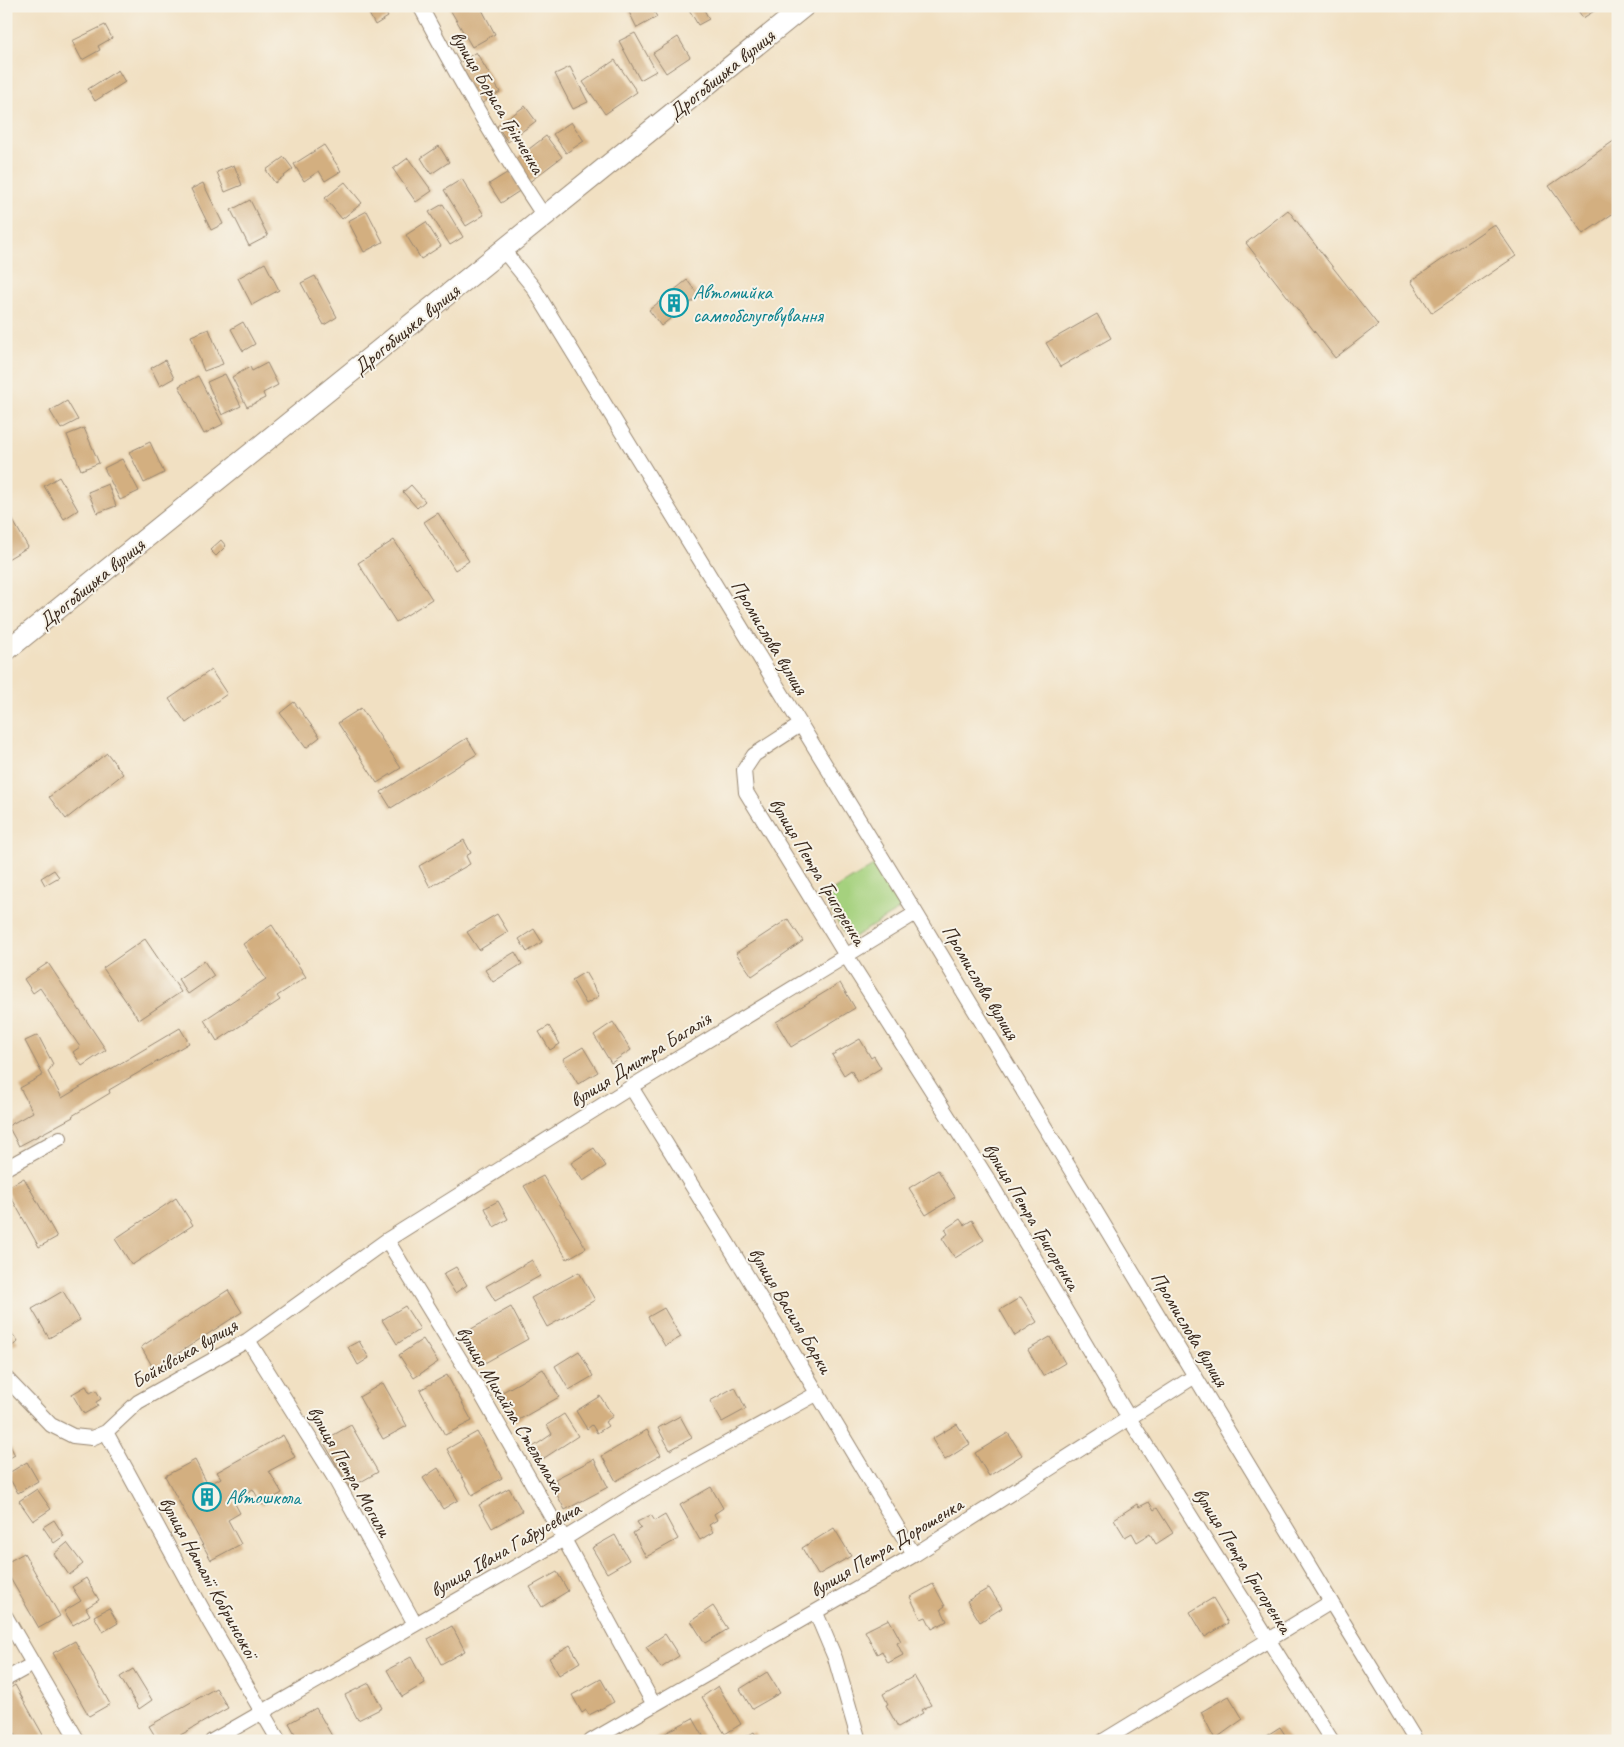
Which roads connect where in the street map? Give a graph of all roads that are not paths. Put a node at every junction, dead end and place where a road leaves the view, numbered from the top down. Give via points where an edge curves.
1 (420, 6) edge
2 (806, 6) edge
3 (544, 216) junction
4 (502, 250) junction
5 (6, 651) edge
6 (800, 725) junction
7 (916, 913) junction
8 (847, 956) junction
9 (631, 1087) junction
10 (60, 1138) dead end
11 (6, 1168) edge
12 (387, 1240) junction
13 (248, 1340) junction
14 (1195, 1376) junction
15 (6, 1378) edge
16 (818, 1393) junction
17 (1129, 1418) junction
18 (106, 1432) junction
19 (564, 1538) junction
20 (914, 1555) junction
21 (1331, 1602) junction
22 (816, 1613) junction
23 (6, 1616) edge
24 (415, 1624) junction
25 (1269, 1638) junction
26 (33, 1664) junction
27 (6, 1679) edge
28 (654, 1705) junction
29 (262, 1711) junction
30 (78, 1741) edge
31 (212, 1741) edge
32 (279, 1741) edge
33 (591, 1741) edge
34 (859, 1741) edge
35 (1104, 1741) edge
36 (1332, 1741) edge
37 (1416, 1741) edge

1 - 3 street, вулиця Бориса Грінченка via 511,166
2 - 3 main road, Дрогобицька вулиця
3 - 4 main road, Дрогобицька вулиця
4 - 5 main road, Дрогобицька вулиця
4 - 6 street, Промислова вулиця via 533,287
6 - 7 street, Промислова вулиця
6 - 8 street, вулиця Петра Григоренка via 754,756 744,770 746,792
7 - 8 street, вулиця Дмитра Багалія
7 - 14 street, Промислова вулиця
8 - 9 street, вулиця Дмитра Багалія
8 - 17 street, вулиця Петра Григоренка via 991,1184
9 - 12 street, вулиця Дмитра Багалія
9 - 16 street, вулиця Василя Барки
10 - 11 street
12 - 13 street, Бойківська вулиця
12 - 19 street, вулиця Михайла Стельмаха
13 - 18 street, Бойківська вулиця via 138,1402
13 - 24 street, вулиця Петра Могили via 334,1477
14 - 17 street, вулиця Петра Дорошенка
14 - 21 street, Промислова вулиця
15 - 18 street via 51,1426 73,1436 92,1438
16 - 19 street, вулиця Івана Габрусевича via 644,1489
16 - 20 street, вулиця Василя Барки
17 - 20 street, вулиця Петра Дорошенка
17 - 25 street, вулиця Петра Григоренка
18 - 29 street, вулиця Наталії Кобринської
19 - 24 street, вулиця Івана Габрусевича
19 - 28 street, вулиця Михайла Стельмаха
20 - 22 street, вулиця Петра Дорошенка
21 - 25 street
21 - 37 street, Промислова вулиця
22 - 28 street, вулиця Петра Дорошенка
22 - 34 street via 835,1658
23 - 26 street
24 - 29 street, вулиця Івана Габрусевича
25 - 35 street
25 - 36 street, вулиця Петра Григоренка
26 - 27 street
26 - 30 street
28 - 33 street, вулиця Петра Дорошенка
29 - 31 street, вулиця Івана Габрусевича
29 - 32 street, вулиця Наталії Кобринської

